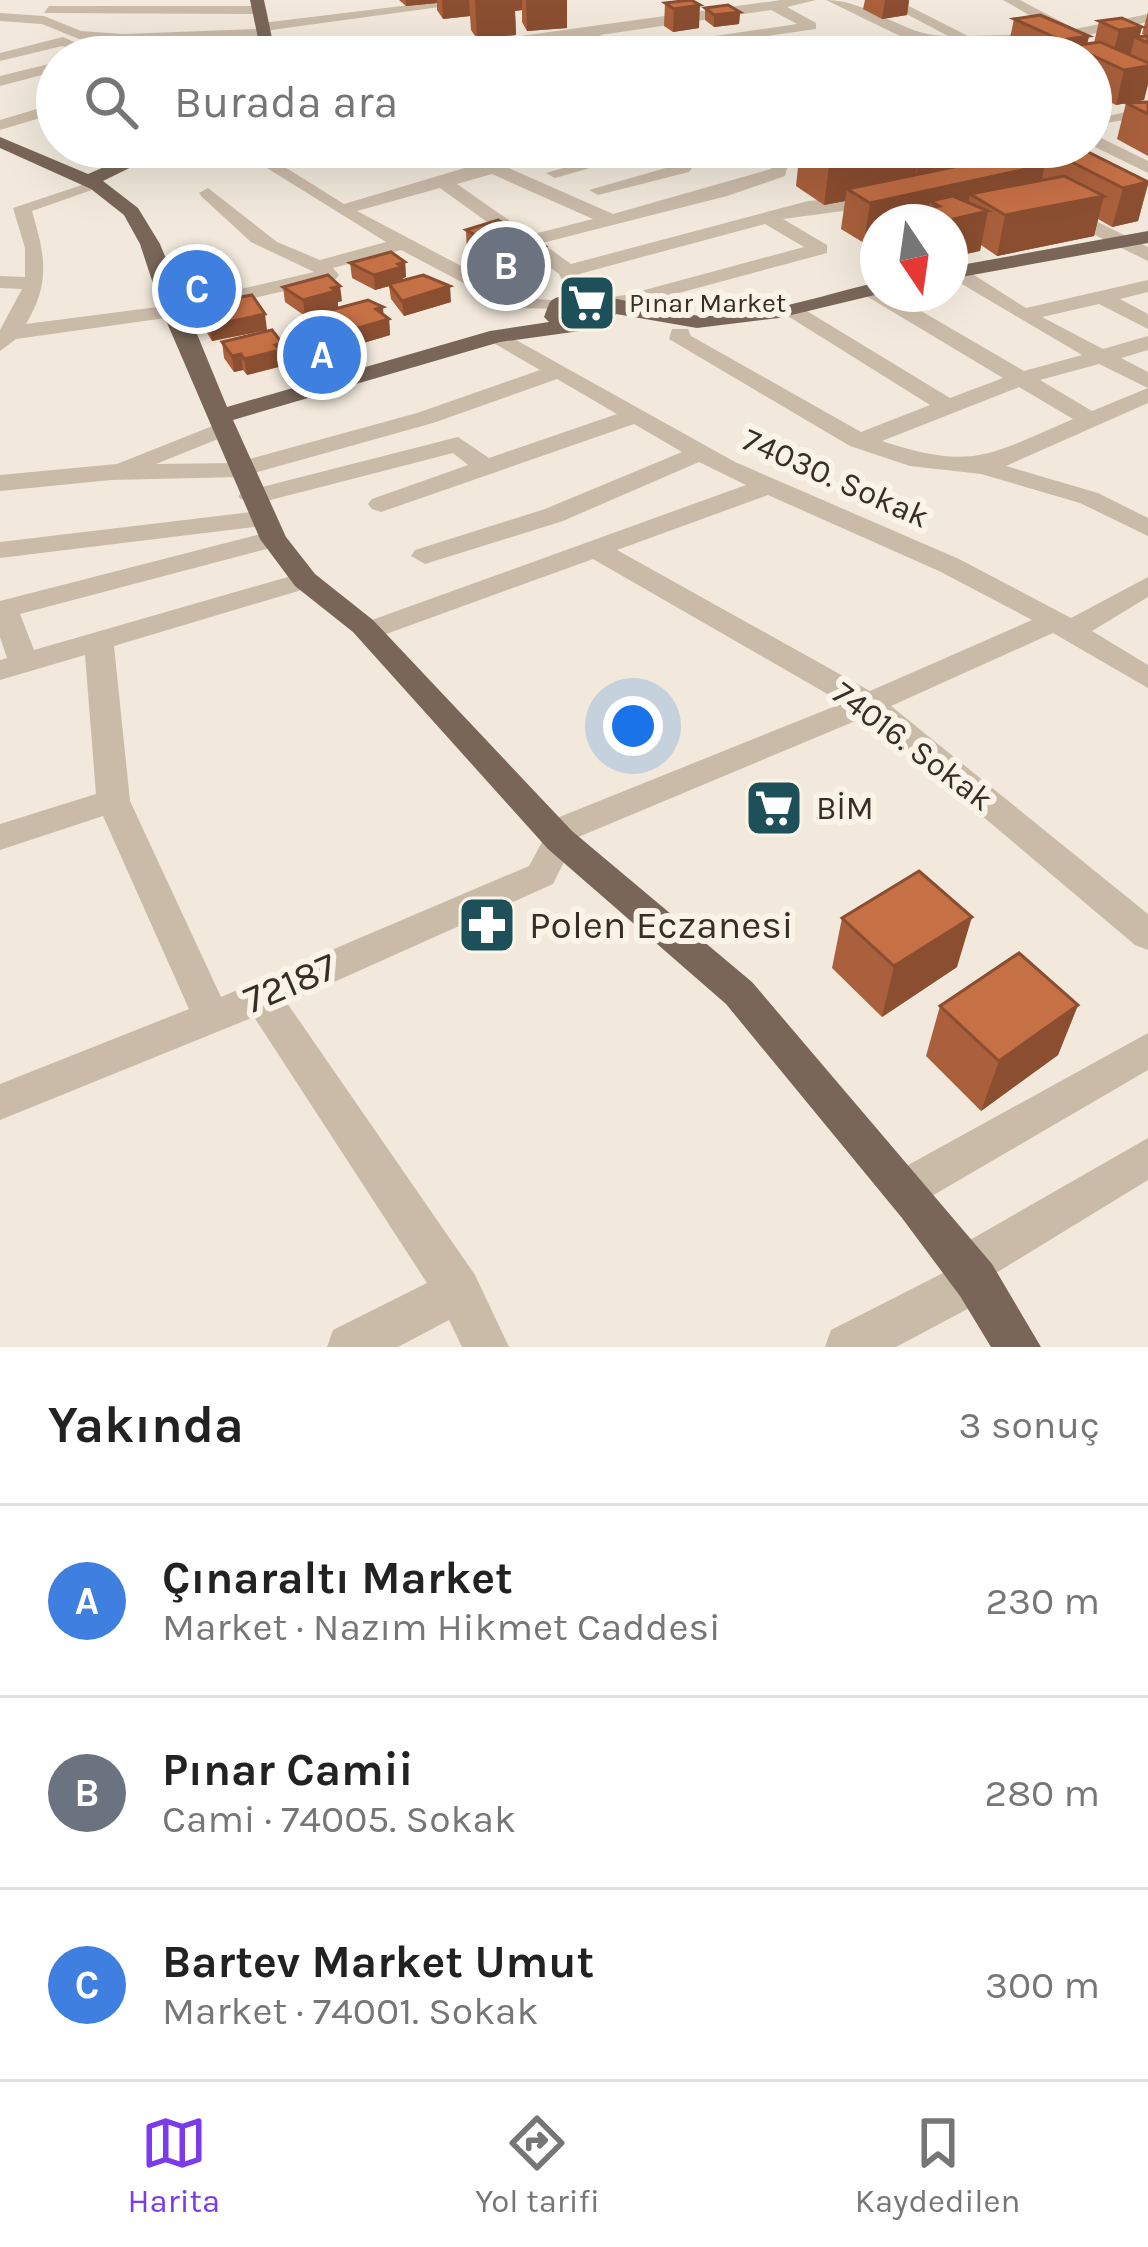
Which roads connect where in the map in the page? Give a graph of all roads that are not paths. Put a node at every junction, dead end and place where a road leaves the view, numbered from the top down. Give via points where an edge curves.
1 (0, 0) edge
2 (484, 0) edge
3 (717, 0) edge
4 (809, 0) edge
5 (833, 0) edge
6 (887, 0) edge
7 (1010, 0) edge
8 (22, 2) edge
9 (399, 5) edge
10 (773, 5) junction
11 (50, 8) edge
12 (732, 10) junction
13 (6, 17) edge
14 (584, 18) dead end
15 (1148, 18) edge
16 (264, 29) edge
17 (604, 29) junction
18 (771, 32) junction
19 (1070, 32) junction
20 (105, 36) edge
21 (182, 36) edge
22 (565, 36) edge
23 (614, 36) edge
24 (746, 36) edge
25 (778, 36) edge
26 (911, 36) edge
27 (961, 36) edge
28 (1061, 36) edge
29 (36, 46) edge
30 (4, 54) edge
31 (36, 71) edge
32 (22, 75) junction
33 (36, 80) edge
34 (0, 81) edge
35 (1148, 112) edge
36 (1112, 116) edge
37 (36, 121) edge
38 (36, 134) edge
39 (2, 137) edge
40 (1112, 149) edge
41 (36, 154) edge
42 (63, 168) edge
43 (123, 168) edge
44 (274, 168) edge
45 (485, 168) edge
46 (495, 168) edge
47 (574, 168) edge
48 (682, 168) joint
49 (788, 168) edge
50 (1000, 168) edge
51 (1018, 168) edge
52 (1148, 168) edge
53 (555, 173) dead end
54 (988, 174) edge
55 (1009, 175) junction
56 (443, 182) junction
57 (93, 183) junction
58 (598, 190) dead end
59 (721, 192) junction
60 (208, 194) dead end
61 (904, 195) edge
62 (1050, 206) edge
63 (22, 208) junction
64 (0, 209) edge
65 (341, 210) junction
66 (767, 218) junction
67 (612, 220) junction
68 (1148, 237) edge
69 (407, 242) junction
70 (524, 242) junction
71 (1125, 243) junction
72 (1148, 256) edge
73 (319, 266) junction
74 (968, 270) edge
75 (568, 271) junction
76 (0, 282) edge
77 (968, 282) edge
78 (34, 283) junction
79 (1148, 286) edge
80 (860, 292) edge
81 (1102, 297) junction
82 (580, 305) junction
83 (173, 311) junction
84 (785, 311) junction
85 (911, 312) edge
86 (1023, 315) junction
87 (1148, 322) edge
88 (579, 325) junction
89 (680, 334) junction
90 (498, 336) junction
91 (5, 338) edge
92 (1148, 343) edge
93 (1098, 356) junction
94 (558, 371) junction
95 (1020, 379) junction
96 (1148, 381) edge
97 (1148, 395) edge
98 (949, 407) junction
99 (219, 413) junction
100 (634, 416) junction
101 (1091, 420) junction
102 (859, 441) junction
103 (702, 452) junction
104 (982, 467) junction
105 (488, 470) junction
106 (111, 472) junction
107 (0, 483) edge
108 (768, 485) junction
109 (253, 499) junction
110 (382, 504) dead end
111 (1148, 528) edge
112 (596, 549) junction
113 (0, 550) edge
114 (424, 556) dead end
115 (305, 580) junction
116 (1148, 585) edge
117 (2, 610) edge
118 (1062, 626) junction
119 (368, 631) junction
120 (99, 641) junction
121 (12, 667) edge
122 (1148, 678) edge
123 (869, 704) junction
124 (113, 801) junction
125 (557, 836) junction
126 (0, 837) edge
127 (1148, 935) edge
128 (262, 997) junction
129 (211, 1016) junction
130 (1148, 1050) edge
131 (0, 1102) edge
132 (1148, 1157) edge
133 (905, 1189) junction
134 (970, 1273) junction
135 (459, 1291) junction
136 (350, 1347) edge
137 (486, 1347) edge
138 (848, 1347) edge
139 (1018, 1347) edge

1 - 8 street
2 - 9 street
3 - 12 street
4 - 10 street
5 - 26 street
6 - 27 street
7 - 19 street
8 - 11 street
8 - 13 street
9 - 16 street
10 - 12 street
10 - 18 street via 811,26
11 - 13 street
11 - 16 street
11 - 20 street via 79,35
12 - 17 street
12 - 18 street
14 - 17 street
15 - 19 street
16 - 21 street
17 - 22 street
17 - 23 street
18 - 24 street
18 - 25 street
19 - 28 street
29 - 30 street
31 - 32 street
32 - 33 street
32 - 34 street
35 - 36 street
37 - 39 street
38 - 39 street
39 - 41 main road
40 - 52 street
42 - 57 main road
43 - 57 main road
44 - 65 street
45 - 56 street
46 - 67 street
47 - 53 street
48 - 58 street
48 - 59 street
49 - 59 street
50 - 55 street
51 - 55 street
54 - 55 street
56 - 65 street
56 - 70 street
57 - 63 street
57 - 83 main road via 131,212
59 - 67 street
60 - 73 street via 238,227 281,255
61 - 66 street
62 - 71 street
63 - 64 street
63 - 78 street via 20,236 37,255
65 - 69 street
66 - 75 street
66 - 82 street via 820,249 627,301
67 - 70 street
68 - 71 main road
69 - 73 street
69 - 82 street via 518,304
70 - 75 street
71 - 72 street
71 - 74 main road
73 - 83 street via 329,275
75 - 82 street
76 - 78 street
77 - 86 street
78 - 91 street
79 - 81 street
80 - 84 main road
81 - 86 street
81 - 87 street
82 - 84 main road via 697,322
82 - 88 main road via 560,321
82 - 88 main road via 606,319
82 - 99 main road via 529,310
83 - 91 street
83 - 99 main road
84 - 89 main road via 720,333
84 - 98 street
85 - 95 street
86 - 93 street
88 - 89 main road
88 - 90 main road
89 - 102 street
90 - 94 street, 74030. Sokak
90 - 99 main road
92 - 93 street
93 - 95 street
93 - 96 street
94 - 100 street, 74030. Sokak
94 - 109 street via 425,418
95 - 98 street
95 - 101 street
97 - 101 street
98 - 102 street
99 - 106 street
99 - 109 main road
100 - 103 street, 74030. Sokak
100 - 105 street
101 - 104 street
102 - 104 street via 920,461
103 - 108 street, 74030. Sokak
103 - 114 street via 554,515
104 - 111 street via 1089,498
105 - 109 street via 458,444
105 - 110 street
106 - 107 street
106 - 109 street
108 - 112 street
108 - 118 street, 74030. Sokak via 949,565
109 - 113 street
109 - 115 main road
109 - 117 street
112 - 119 street
112 - 123 street, 74016. Sokak
115 - 119 main road
115 - 120 street
116 - 118 street
117 - 121 street
118 - 122 street, 74030. Sokak
118 - 123 street
119 - 125 main road
120 - 121 street
120 - 124 street
123 - 125 street
123 - 127 street, 74016. Sokak
124 - 126 street
124 - 129 street
125 - 128 street, 72187 via 541,875
125 - 133 main road via 739,993
128 - 129 street, 72187
128 - 135 street
129 - 131 street, 72187
130 - 133 street
132 - 134 street
133 - 134 main road
134 - 138 street
134 - 139 main road
135 - 136 street
135 - 137 street

